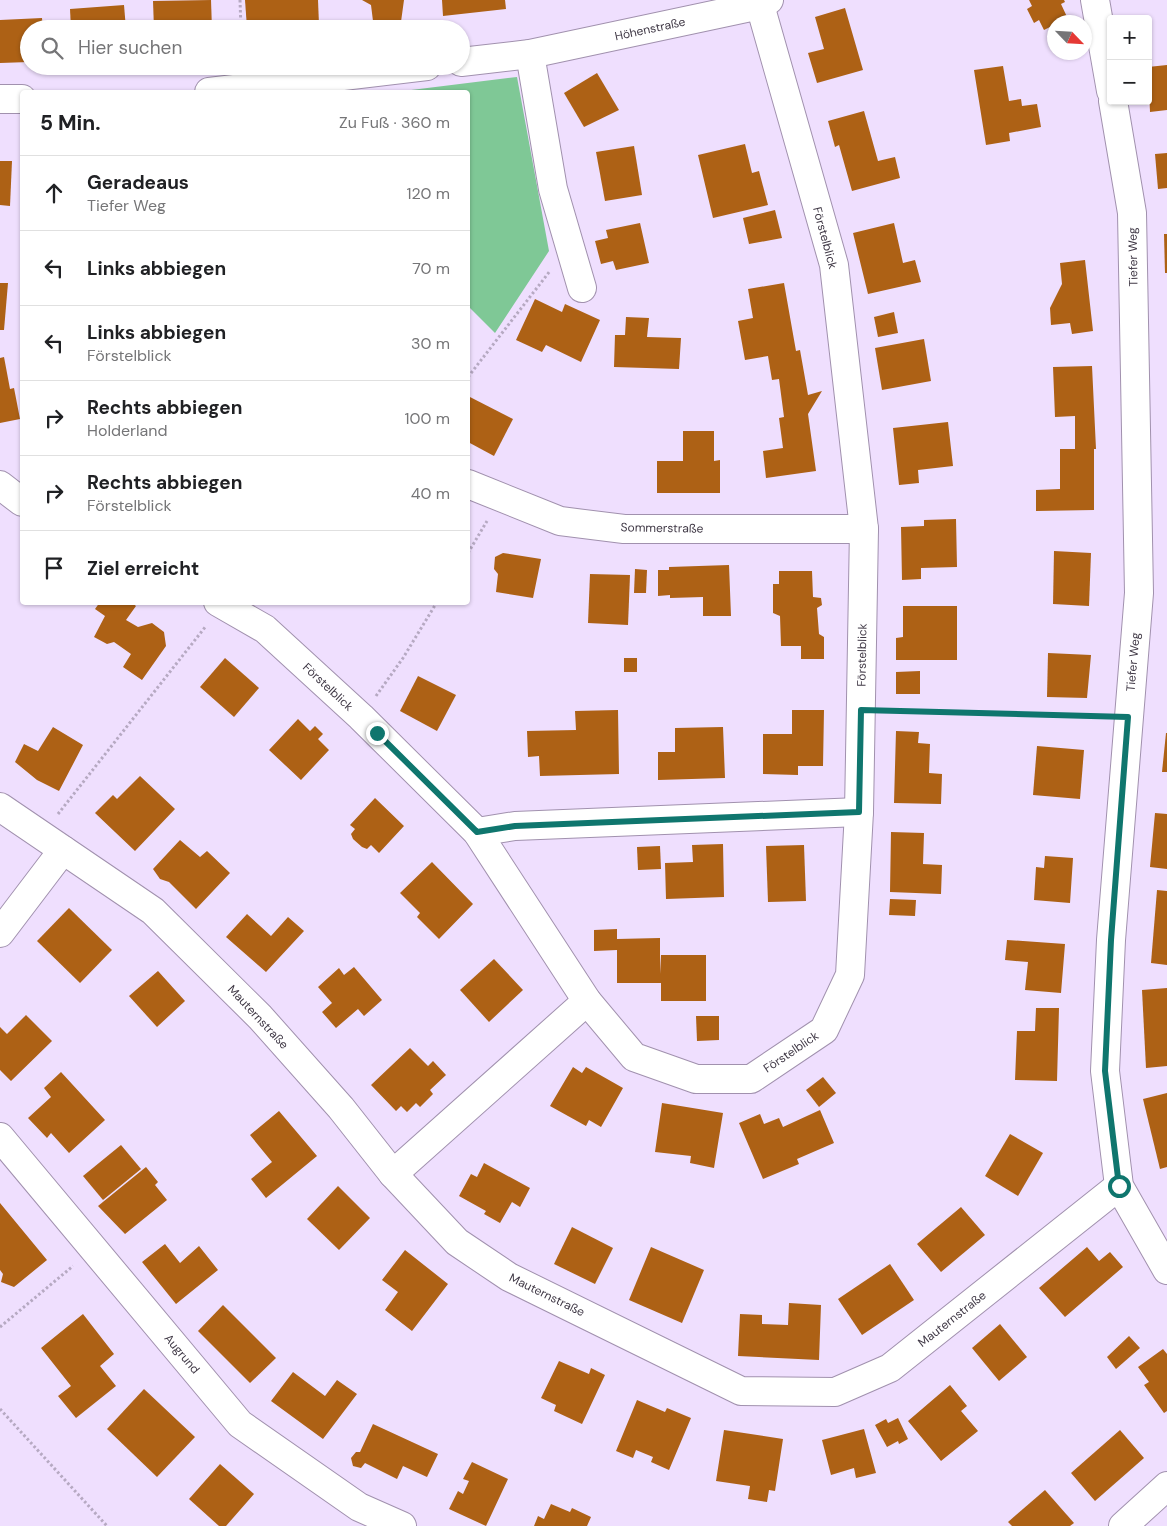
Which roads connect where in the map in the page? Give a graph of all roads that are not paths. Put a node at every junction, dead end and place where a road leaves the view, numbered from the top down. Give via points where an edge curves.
1 (1095, 0) edge
2 (764, 2) edge
3 (530, 54) junction
4 (470, 61) edge
5 (1107, 68) edge
6 (352, 75) edge
7 (226, 90) edge
8 (0, 99) edge
9 (20, 99) edge
10 (1113, 105) edge
11 (582, 288) dead end
12 (0, 485) edge
13 (470, 485) edge
14 (20, 500) edge
15 (864, 529) junction
16 (222, 605) edge
17 (0, 807) edge
18 (859, 812) junction
19 (477, 832) junction
20 (63, 850) junction
21 (0, 933) edge
22 (587, 1001) junction
23 (0, 1137) edge
24 (394, 1174) junction
25 (1119, 1186) junction
26 (1167, 1270) edge
27 (1167, 1486) edge
28 (402, 1526) edge
29 (1123, 1526) edge

1 - 5 street
2 - 3 street, Höhenstraße
2 - 15 street, Förstelblick via 834,265
3 - 4 street, Höhenstraße
3 - 11 street via 553,189
6 - 7 street
8 - 9 street
10 - 25 street, Tiefer Weg via 1132,213 1138,593 1111,940 1105,1071
12 - 14 street
13 - 15 street, Sommerstraße via 560,521 624,529
15 - 18 street, Förstelblick
16 - 19 street, Förstelblick via 266,629
17 - 20 street, Mauternstraße
18 - 19 street via 515,826
18 - 22 street, Förstelblick via 850,974 824,1030 751,1079 696,1079 634,1057
19 - 22 street, Förstelblick
20 - 21 street
20 - 24 street, Mauternstraße via 153,911 260,1017 341,1108
22 - 24 street
23 - 28 street, Augrund via 240,1424 359,1507
24 - 25 street, Mauternstraße via 457,1242 509,1277 741,1390 835,1392 890,1368
25 - 26 street, Tiefer Weg
27 - 29 street

